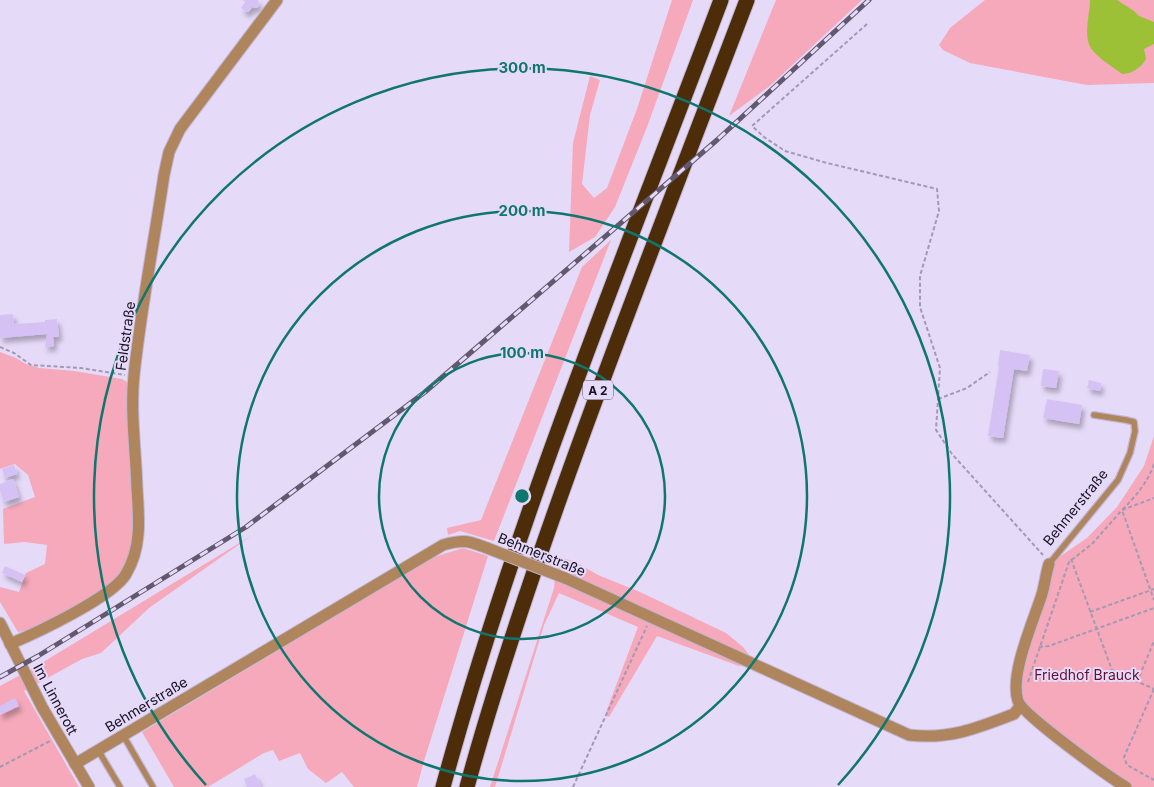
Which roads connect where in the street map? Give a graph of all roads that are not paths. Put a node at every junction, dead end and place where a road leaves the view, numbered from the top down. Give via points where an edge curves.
1 (277, 0) edge
2 (721, 0) edge
3 (747, 0) edge
4 (1094, 415) dead end
5 (1049, 564) joint
6 (0, 623) edge
7 (10, 644) junction
8 (1019, 704) junction
9 (123, 735) junction
10 (98, 750) junction
11 (74, 764) junction
12 (89, 787) edge
13 (120, 787) edge
14 (153, 787) edge
15 (443, 787) edge
16 (467, 787) edge
17 (1126, 787) edge

1 - 7 street, Feldstraße via 180,129 169,152 134,376 139,525 136,551 126,575 110,591
2 - 15 highway, A 2 via 512,558
3 - 16 highway, A 2 via 539,556
4 - 5 lane, Behmerstraße via 1134,422 1130,453 1118,480
5 - 8 street, Behmerstraße via 1017,674
6 - 7 street, Im Linnerott
7 - 11 street, Im Linnerott
8 - 9 street, Behmerstraße, bridge via 1014,714 948,736 909,735 565,578 467,540 443,545
8 - 17 street via 1062,741
9 - 10 street, Behmerstraße
9 - 14 lane
10 - 11 street, Behmerstraße
10 - 13 lane
11 - 12 street, Im Linnerott

